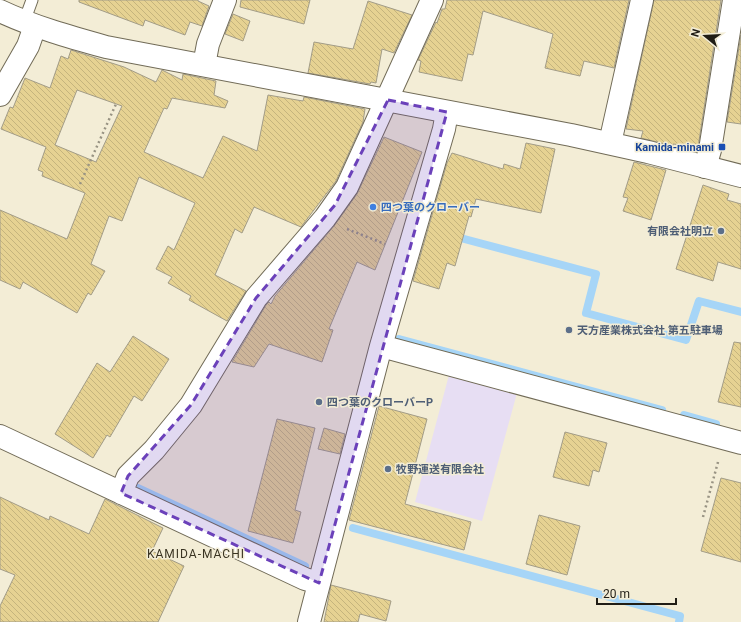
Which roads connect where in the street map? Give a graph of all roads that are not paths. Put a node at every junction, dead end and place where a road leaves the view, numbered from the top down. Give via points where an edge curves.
1 (32, 0) edge
2 (224, 0) edge
3 (432, 0) edge
4 (642, 0) edge
5 (734, 0) edge
6 (0, 11) edge
7 (29, 24) junction
8 (204, 65) junction
9 (0, 96) edge
10 (388, 100) junction
11 (447, 112) junction
12 (610, 143) junction
13 (705, 167) junction
14 (741, 176) edge
15 (381, 346) junction
16 (0, 436) edge
17 (733, 440) edge
18 (121, 493) junction
19 (319, 583) junction
20 (309, 622) edge

1 - 7 lane
2 - 8 street via 208,44
3 - 10 street
4 - 12 street
5 - 13 street via 710,150
6 - 7 street
7 - 8 street via 106,47
7 - 9 street via 28,46
8 - 10 street
10 - 11 street
10 - 18 street via 347,187 325,218 256,298 191,405 128,476
11 - 12 street
11 - 15 street
12 - 13 street
13 - 14 street
15 - 17 street
15 - 19 street
16 - 18 street
18 - 19 street via 305,579
19 - 20 street

